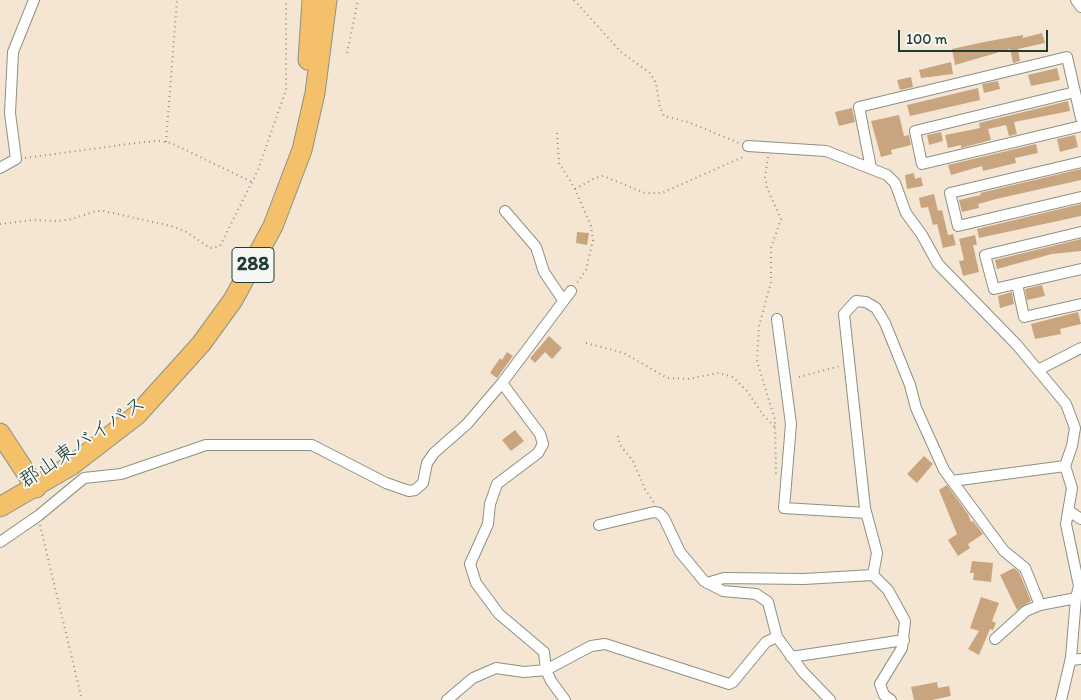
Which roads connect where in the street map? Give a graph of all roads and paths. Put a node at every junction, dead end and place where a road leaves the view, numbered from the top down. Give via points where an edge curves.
1 (34, 0) edge
2 (177, 0) edge
3 (286, 0) edge
4 (312, 0) edge
5 (327, 0) edge
6 (335, 0) edge
7 (358, 0) edge
8 (574, 0) edge
9 (1076, 0) edge
10 (1081, 6) edge
11 (347, 53) dead end
12 (1074, 92) junction
13 (315, 93) junction
14 (1081, 118) edge
15 (308, 126) junction
16 (1081, 126) edge
17 (557, 133) dead end
18 (166, 142) junction
19 (748, 146) joint
20 (760, 148) junction
21 (16, 159) junction
22 (1081, 162) edge
23 (0, 168) edge
24 (872, 168) junction
25 (252, 182) junction
26 (575, 189) junction
27 (1081, 197) edge
28 (505, 211) dead end
29 (0, 224) edge
30 (1081, 232) edge
31 (1081, 268) edge
32 (1017, 284) junction
33 (571, 291) joint
34 (563, 300) junction
35 (1081, 304) edge
36 (777, 319) dead end
37 (586, 343) dead end
38 (1081, 348) edge
39 (850, 363) junction
40 (1038, 370) junction
41 (799, 378) dead end
42 (502, 383) junction
43 (775, 427) dead end
44 (0, 433) edge
45 (618, 436) dead end
46 (1065, 466) junction
47 (952, 481) junction
48 (33, 485) junction
49 (0, 498) edge
50 (0, 507) edge
51 (1068, 511) junction
52 (659, 513) junction
53 (866, 513) junction
54 (38, 516) junction
55 (1081, 519) edge
56 (599, 525) dead end
57 (0, 542) edge
58 (873, 575) junction
59 (707, 583) junction
60 (1080, 586) edge
61 (1076, 598) junction
62 (1040, 605) junction
63 (777, 638) junction
64 (995, 639) dead end
65 (904, 640) junction
66 (791, 657) junction
67 (1076, 660) edge
68 (546, 670) junction
69 (82, 700) edge
70 (447, 700) edge
71 (565, 700) edge
72 (830, 700) edge
73 (891, 700) edge
74 (1061, 700) edge

1 - 21 street via 13,52 10,113
2 - 18 path
3 - 25 path via 286,90
4 - 15 highway via 307,73
5 - 13 highway, 郡山東バイパス / 288
6 - 13 highway via 328,48
7 - 11 path
8 - 19 path via 621,52 650,73 656,83 664,116
9 - 10 street
12 - 14 street
12 - 16 street via 915,130 922,164
12 - 24 street via 1067,57 858,107
13 - 15 highway, 郡山東バイパス / 288
15 - 48 highway, 郡山東バイパス / 288 via 290,186 254,264 218,322 137,415 72,465
17 - 26 path via 558,158
18 - 21 path via 143,142
18 - 25 path
19 - 20 street
20 - 24 street via 826,151
20 - 26 path via 662,193 645,193 603,176
21 - 23 street
22 - 27 street via 950,194 958,226
24 - 40 street via 892,180 906,213 938,264 998,323
25 - 29 path via 228,233 216,249 172,226 118,213 96,211 72,219
26 - 33 path via 591,226 593,240 586,270
28 - 34 street via 536,247 544,272
30 - 32 street via 985,255 994,289
31 - 32 street
32 - 35 street via 1024,317
33 - 34 street
34 - 42 street
36 - 53 street via 791,424 784,508
37 - 43 path via 624,353 667,378 687,379 719,373 733,377
38 - 40 street
39 - 41 path
39 - 47 street via 844,314 856,301 866,302 876,308 885,323 931,446
39 - 53 street
40 - 46 street via 1066,404 1075,428
42 - 54 street via 467,424 434,453 427,463 423,483 415,490 386,483 312,445 206,445 121,474 84,478
42 - 68 street via 540,434 543,444 538,453 497,484 488,524 470,564 476,583 499,614 544,652
44 - 48 highway
45 - 52 path
46 - 47 street
46 - 51 street via 1072,488
47 - 62 street via 1004,551 1025,568
48 - 49 highway, 郡山東バイパス / 288
48 - 50 highway, 郡山東バイパス / 288
51 - 55 street
51 - 60 street via 1066,524
52 - 56 street
52 - 59 street via 680,552
53 - 58 street via 876,553
54 - 57 street
54 - 69 path
58 - 59 street via 804,579 724,578
58 - 65 street via 888,590 905,621
59 - 63 street via 723,591 756,594 768,602
60 - 61 street
61 - 62 street
61 - 67 street
62 - 64 street via 1026,611
63 - 66 street
63 - 68 street via 766,642 729,684 604,644 591,646
65 - 66 street
65 - 73 street via 880,684 884,695
66 - 72 street
67 - 74 street
68 - 70 street via 490,669 473,678
68 - 71 street

